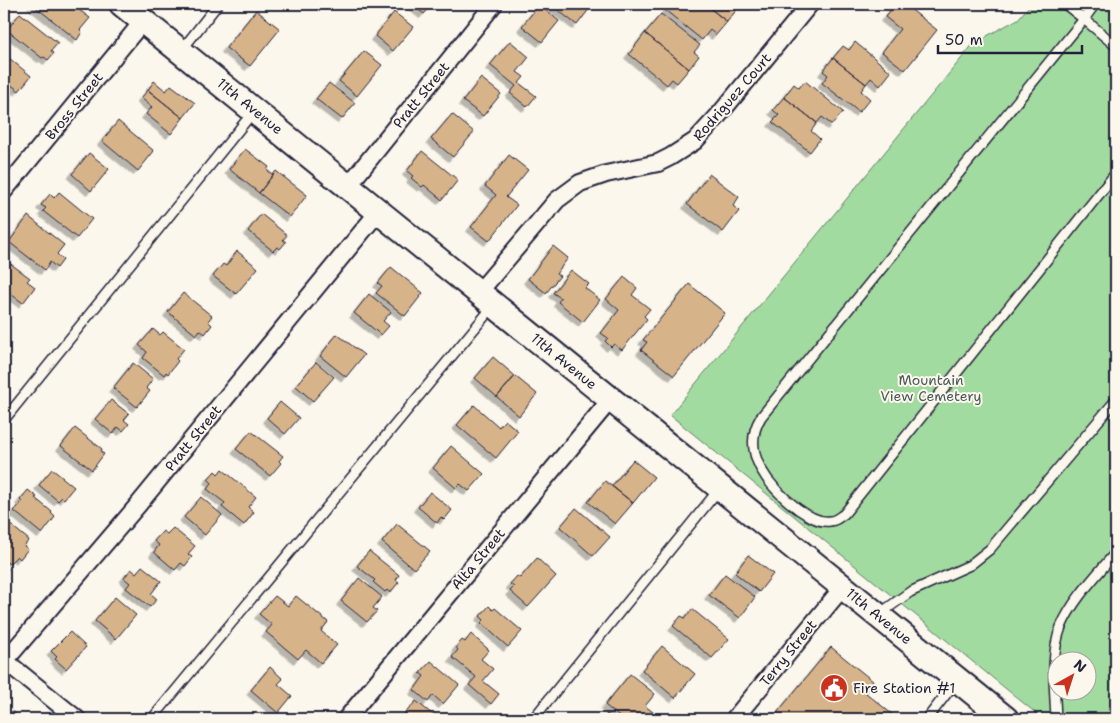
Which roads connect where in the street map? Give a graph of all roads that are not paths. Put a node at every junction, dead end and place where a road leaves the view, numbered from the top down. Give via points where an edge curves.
1 (122, 4) edge
2 (218, 4) edge
3 (494, 4) edge
4 (810, 4) edge
5 (1065, 4) edge
6 (1095, 4) edge
7 (1084, 19) junction
8 (143, 21) junction
9 (1116, 46) edge
10 (181, 51) junction
11 (255, 110) junction
12 (1116, 173) edge
13 (348, 186) junction
14 (4, 191) edge
15 (379, 211) junction
16 (487, 298) junction
17 (610, 399) junction
18 (1116, 400) edge
19 (4, 420) edge
20 (720, 487) junction
21 (1116, 552) edge
22 (843, 587) junction
23 (878, 615) junction
24 (4, 661) edge
25 (957, 680) junction
26 (77, 719) edge
27 (152, 719) edge
28 (346, 719) edge
29 (533, 719) edge
30 (734, 719) edge
31 (927, 719) edge
32 (1006, 719) edge
33 (1056, 719) edge

1 - 8 street, 11th Avenue
2 - 10 lane
3 - 13 street, Pratt Street
4 - 16 street, Rodriguez Court via 695,142 658,163 580,183 557,200
5 - 7 lane
6 - 7 lane
7 - 9 lane
7 - 12 lane via 761,417 754,432 754,443 761,470 772,487 818,520 832,521 844,514
8 - 10 street, 11th Avenue
8 - 14 street, Bross Street
10 - 11 street, 11th Avenue
11 - 13 street, 11th Avenue
11 - 19 lane
13 - 15 street, 11th Avenue
15 - 16 street, 11th Avenue
15 - 24 street, Pratt Street via 138,505
16 - 17 street, 11th Avenue
16 - 27 lane
17 - 20 street, 11th Avenue
17 - 28 street, Alta Street
18 - 23 lane via 986,553 910,592
20 - 22 street, 11th Avenue
20 - 29 lane
21 - 33 lane via 1080,597 1061,628 1054,659
22 - 23 street, 11th Avenue
22 - 30 street, Terry Street
23 - 25 street, 11th Avenue
24 - 26 street
25 - 31 lane
25 - 32 street, 11th Avenue

